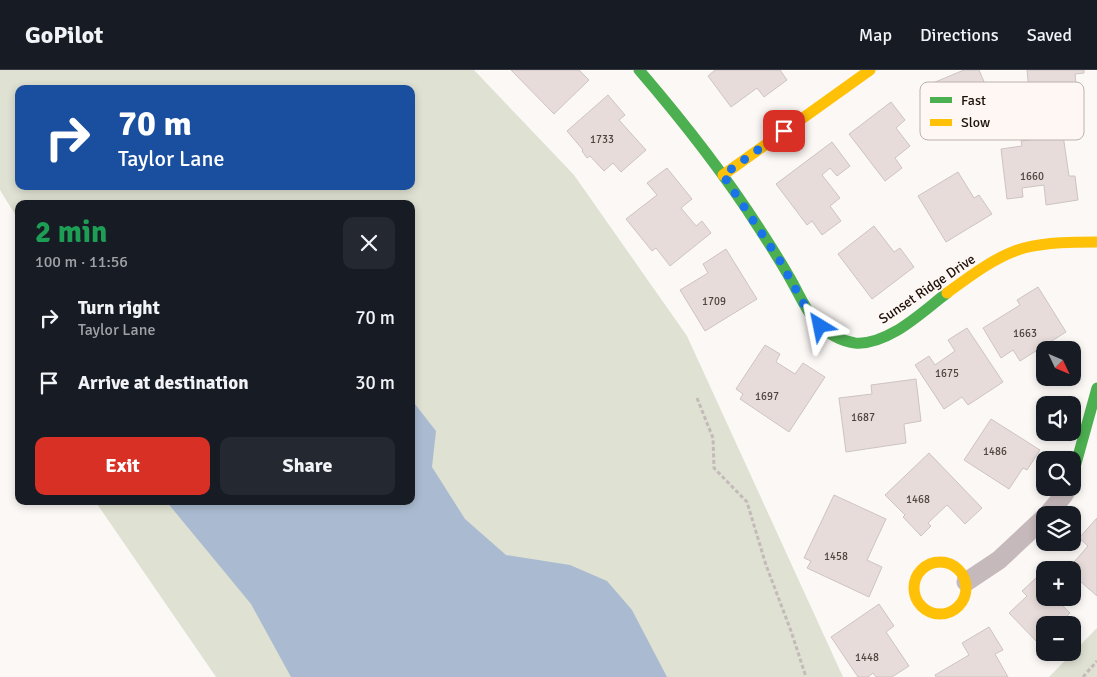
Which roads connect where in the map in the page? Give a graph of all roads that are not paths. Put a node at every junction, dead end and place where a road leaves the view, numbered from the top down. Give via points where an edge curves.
1 (639, 70) edge
2 (870, 70) edge
3 (723, 175) junction
4 (1097, 242) edge
5 (1097, 388) edge
6 (1080, 451) edge
7 (1063, 496) edge
8 (1054, 506) edge
9 (1036, 525) edge
10 (966, 582) junction

1 - 3 street, Sunset Ridge Drive
2 - 3 street
3 - 4 street, Sunset Ridge Drive via 780,261 810,315 832,336 846,341 878,340 894,332 971,276 1024,248
5 - 6 street
7 - 8 street
9 - 10 street via 999,560
10 - 10 street via 967,590 960,605 946,614 929,612 917,601 914,593 917,575 930,563 948,562 963,573

